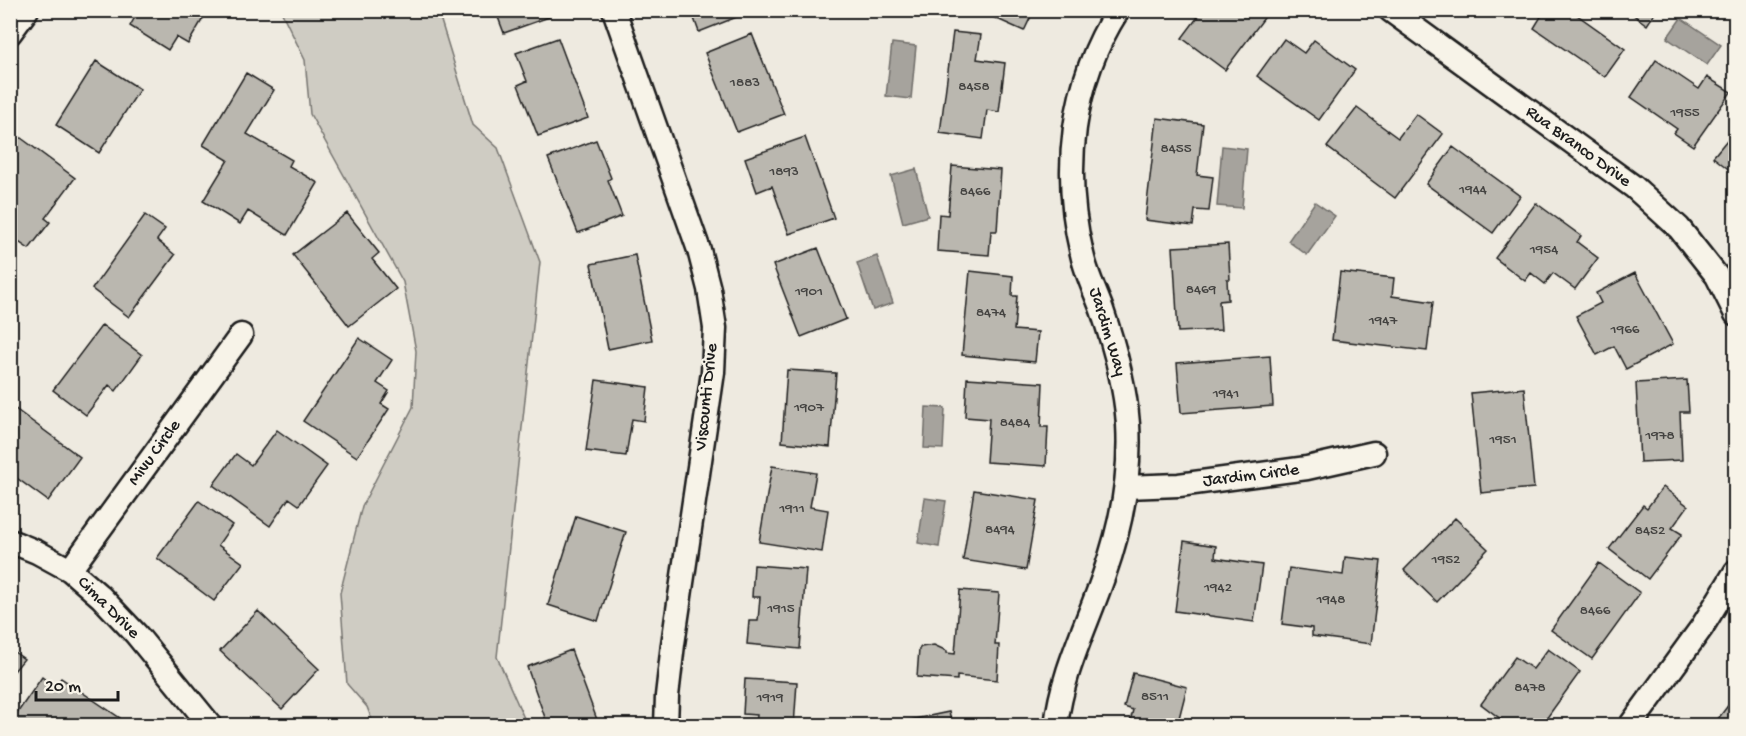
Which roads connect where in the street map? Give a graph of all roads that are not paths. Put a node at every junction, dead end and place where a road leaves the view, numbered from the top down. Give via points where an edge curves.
1 (27, 10) edge
2 (614, 10) edge
3 (1118, 10) edge
4 (1390, 10) edge
5 (10, 33) edge
6 (1736, 314) edge
7 (241, 335) dead end
8 (1374, 453) dead end
9 (1126, 487) junction
10 (10, 541) edge
11 (70, 570) junction
12 (1736, 571) edge
13 (211, 726) edge
14 (666, 726) edge
15 (1056, 726) edge
16 (1630, 726) edge

1 - 5 street
2 - 14 street, Viscounti Drive via 699,250 715,328 713,372 673,645
3 - 9 street, Jardim Way via 1084,82 1072,141 1072,200 1082,256 1120,365 1128,425
4 - 6 street, Rua Branco Drive via 1634,187 1679,228 1717,276
7 - 11 street, Mivu Circle
8 - 9 street, Jardim Circle via 1307,468 1179,485
9 - 15 street, Jardim Way via 1118,532 1070,663
10 - 11 street, Cima Drive
11 - 13 street, Cima Drive via 136,634
12 - 16 street via 1702,627

